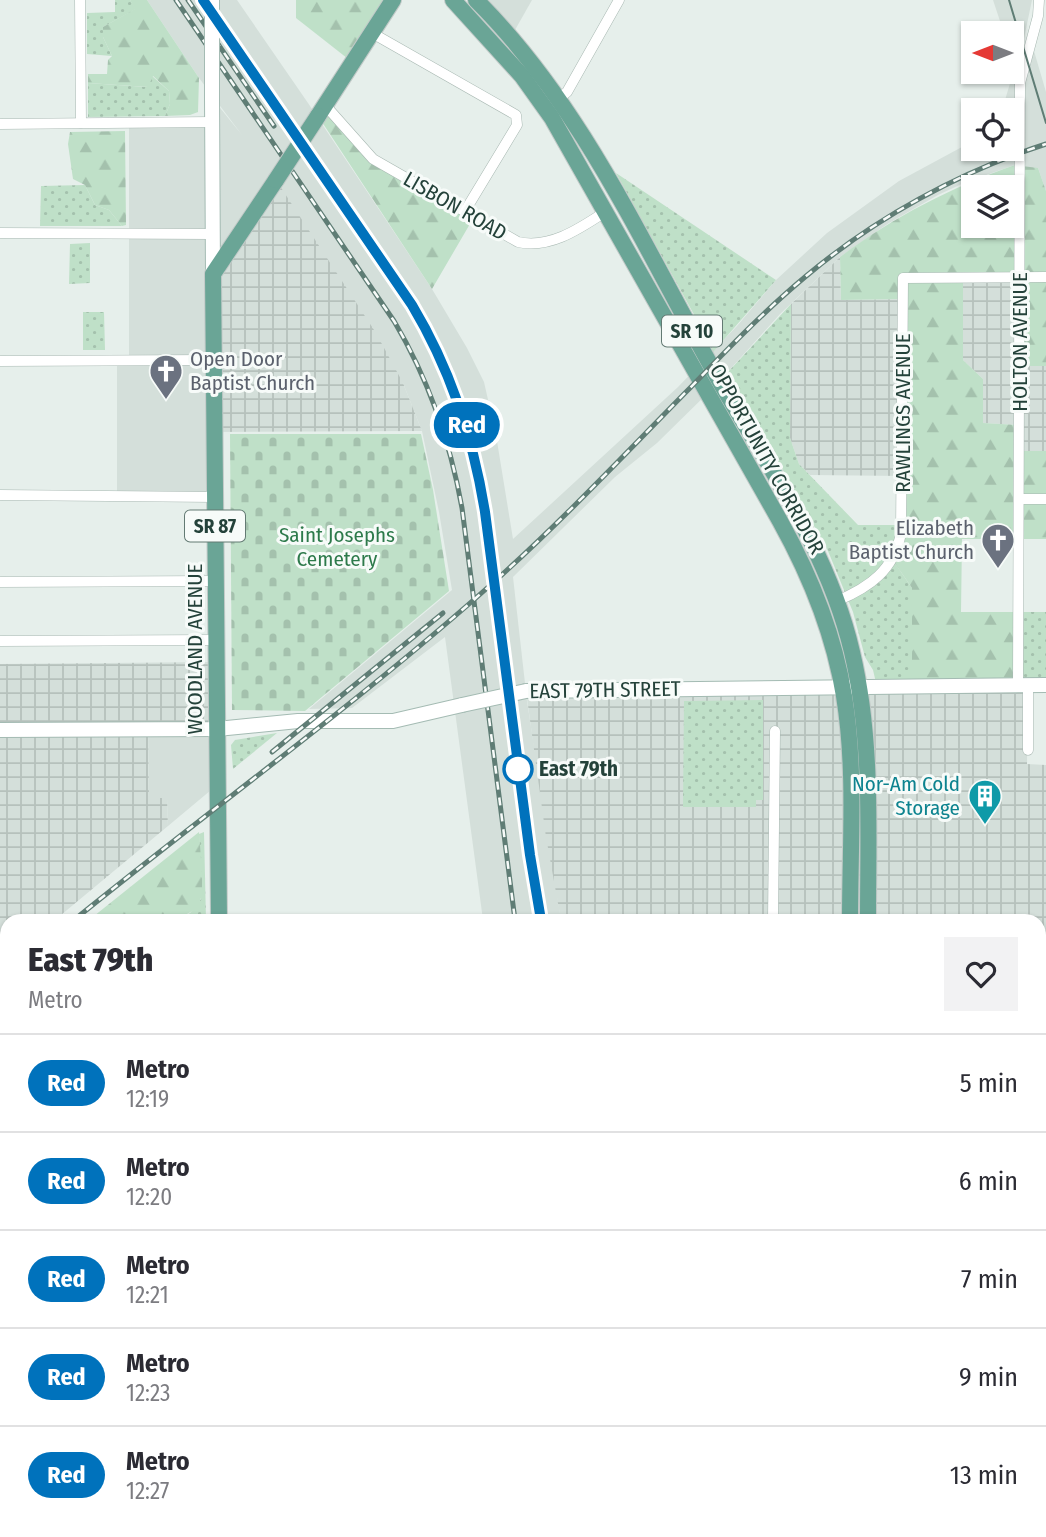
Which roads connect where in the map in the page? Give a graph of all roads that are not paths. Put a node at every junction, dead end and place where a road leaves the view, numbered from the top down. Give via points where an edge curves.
1 (80, 0) edge
2 (212, 0) edge
3 (393, 0) edge
4 (453, 0) edge
5 (476, 0) edge
6 (619, 0) edge
7 (1039, 0) edge
8 (372, 33) junction
9 (558, 99) junction
10 (321, 110) junction
11 (212, 122) junction
12 (81, 123) junction
13 (0, 124) edge
14 (465, 211) junction
15 (605, 212) junction
16 (0, 233) edge
17 (213, 234) junction
18 (213, 274) junction
19 (1020, 277) junction
20 (1046, 277) edge
21 (214, 360) junction
22 (0, 361) edge
23 (0, 495) edge
24 (215, 497) junction
25 (1020, 499) junction
26 (1046, 499) edge
27 (215, 581) junction
28 (0, 582) edge
29 (837, 601) junction
30 (216, 640) junction
31 (0, 641) edge
32 (1023, 685) junction
33 (1046, 685) edge
34 (843, 687) junction
35 (860, 687) junction
36 (217, 729) junction
37 (0, 730) edge
38 (775, 731) dead end
39 (1028, 750) dead end
40 (219, 914) edge
41 (774, 914) edge
42 (850, 914) edge
43 (868, 914) edge

1 - 12 street
2 - 11 main road, WOODLAND AVENUE, bridge
3 - 8 main road
4 - 15 main road, OPPORTUNITY CORRIDOR / SR 10 via 540,100
5 - 9 main road, OPPORTUNITY CORRIDOR / SR 10
6 - 9 street via 567,92
7 - 19 street, HOLTON AVENUE via 1020,83
8 - 10 main road
8 - 14 street via 516,115 517,125
9 - 29 main road, OPPORTUNITY CORRIDOR / SR 10 via 790,503
10 - 14 street, LISBON ROAD via 373,159
10 - 18 main road, bridge
11 - 12 street
11 - 17 main road, WOODLAND AVENUE
12 - 13 street
14 - 15 street, LISBON ROAD via 517,242 529,244 560,238
15 - 34 main road, OPPORTUNITY CORRIDOR / SR 10 via 798,554 822,613
16 - 17 street
17 - 18 main road, WOODLAND AVENUE
18 - 21 main road, WOODLAND AVENUE / SR 87
19 - 20 street
19 - 25 street, HOLTON AVENUE
19 - 29 street, RAWLINGS AVENUE via 903,278 901,533 895,555 882,574
21 - 22 street
21 - 24 main road, WOODLAND AVENUE / SR 87
23 - 24 street
24 - 27 main road, WOODLAND AVENUE / SR 87
25 - 26 street
25 - 32 street, HOLTON AVENUE
27 - 28 street
27 - 30 main road, WOODLAND AVENUE / SR 87
29 - 35 main road, OPPORTUNITY CORRIDOR / SR 10
30 - 31 street
30 - 36 main road, WOODLAND AVENUE / SR 87
32 - 33 main road, EAST 79TH STREET
32 - 35 main road, EAST 79TH STREET
32 - 39 street, HOLTON AVENUE
34 - 35 main road, EAST 79TH STREET
34 - 36 main road, EAST 79TH STREET, bridge via 526,691 393,720 298,721
34 - 42 main road, OPPORTUNITY CORRIDOR / SR 10 via 850,754
35 - 43 main road, OPPORTUNITY CORRIDOR / SR 10 via 868,767
36 - 37 main road, EAST 79TH STREET
36 - 40 main road, WOODLAND AVENUE / SR 87
38 - 41 street

